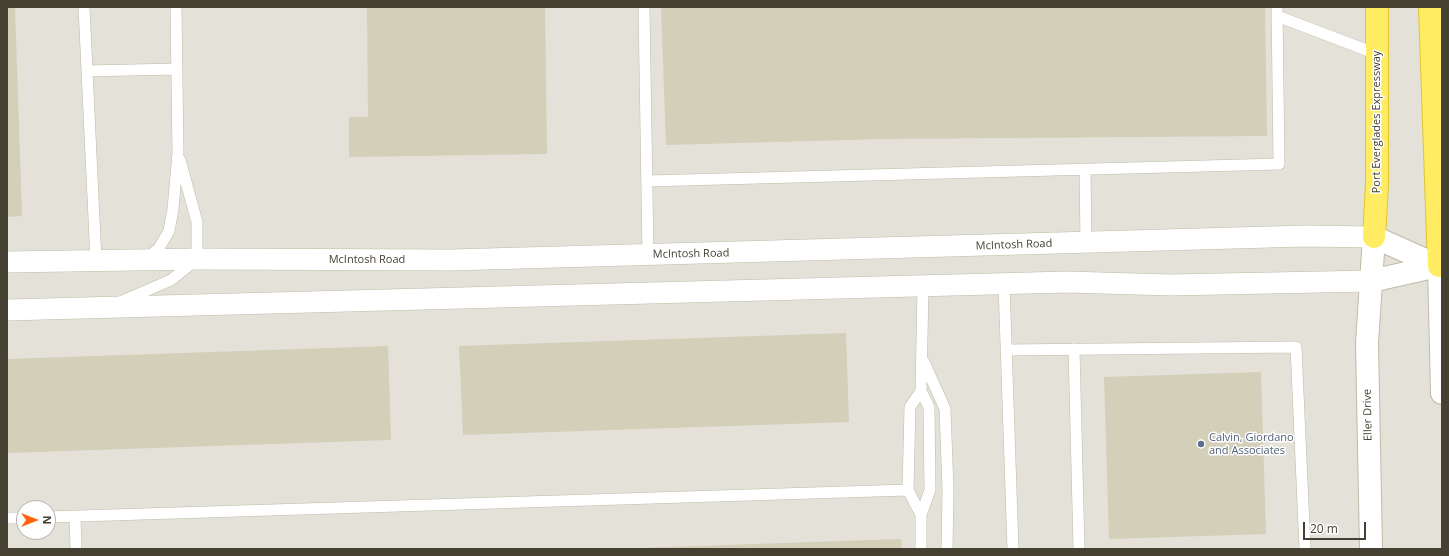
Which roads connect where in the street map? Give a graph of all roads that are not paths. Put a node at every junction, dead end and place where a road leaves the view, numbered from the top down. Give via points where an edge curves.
1 (84, 7) edge
2 (176, 7) edge
3 (644, 7) edge
4 (1377, 7) edge
5 (1430, 7) edge
6 (1277, 12) edge
7 (1377, 54) junction
8 (176, 69) junction
9 (87, 71) junction
10 (178, 153) junction
11 (1085, 169) junction
12 (647, 181) junction
13 (1374, 237) junction
14 (1086, 242) junction
15 (648, 255) junction
16 (197, 259) junction
17 (146, 260) junction
18 (96, 261) junction
19 (7, 262) edge
20 (1440, 266) edge
21 (1371, 281) junction
22 (1004, 284) junction
23 (923, 286) junction
24 (109, 307) junction
25 (7, 310) edge
26 (1074, 349) junction
27 (1007, 350) junction
28 (922, 358) junction
29 (921, 391) junction
30 (1442, 392) edge
31 (908, 490) junction
32 (921, 515) junction
33 (75, 516) junction
34 (56, 517) edge
35 (76, 549) edge
36 (921, 549) edge
37 (947, 549) edge
38 (1013, 549) edge
39 (1079, 549) edge
40 (1305, 549) edge
41 (1371, 549) edge

1 - 9 lane
2 - 8 lane
3 - 12 lane
4 - 7 highway, Port Everglades Expressway
5 - 20 highway
6 - 7 lane
6 - 11 lane via 1279,164
7 - 13 highway, Port Everglades Expressway via 1378,184
8 - 9 lane
8 - 10 lane
9 - 18 lane
10 - 16 lane via 197,222
10 - 17 lane via 169,231 160,248
11 - 12 lane
11 - 14 lane
12 - 15 lane
13 - 14 street, McIntosh Road via 1306,236
13 - 20 street
13 - 21 street, Eller Drive
14 - 15 street, McIntosh Road
15 - 16 street, McIntosh Road via 451,260
16 - 17 street, McIntosh Road
16 - 24 lane via 171,280
17 - 18 street, McIntosh Road
18 - 19 street, McIntosh Road
20 - 21 street
20 - 30 street
21 - 22 street via 1170,285 1067,282
21 - 41 street, Eller Drive via 1367,342
22 - 23 street
22 - 27 lane
23 - 24 street
23 - 28 lane
24 - 25 street
26 - 27 lane
26 - 39 lane
26 - 40 lane via 1296,347
27 - 38 lane
28 - 29 lane
28 - 37 lane via 945,409
29 - 31 lane via 910,407
29 - 32 lane via 929,408 930,490
31 - 32 lane
31 - 33 lane
32 - 36 lane
33 - 34 lane
33 - 35 lane

